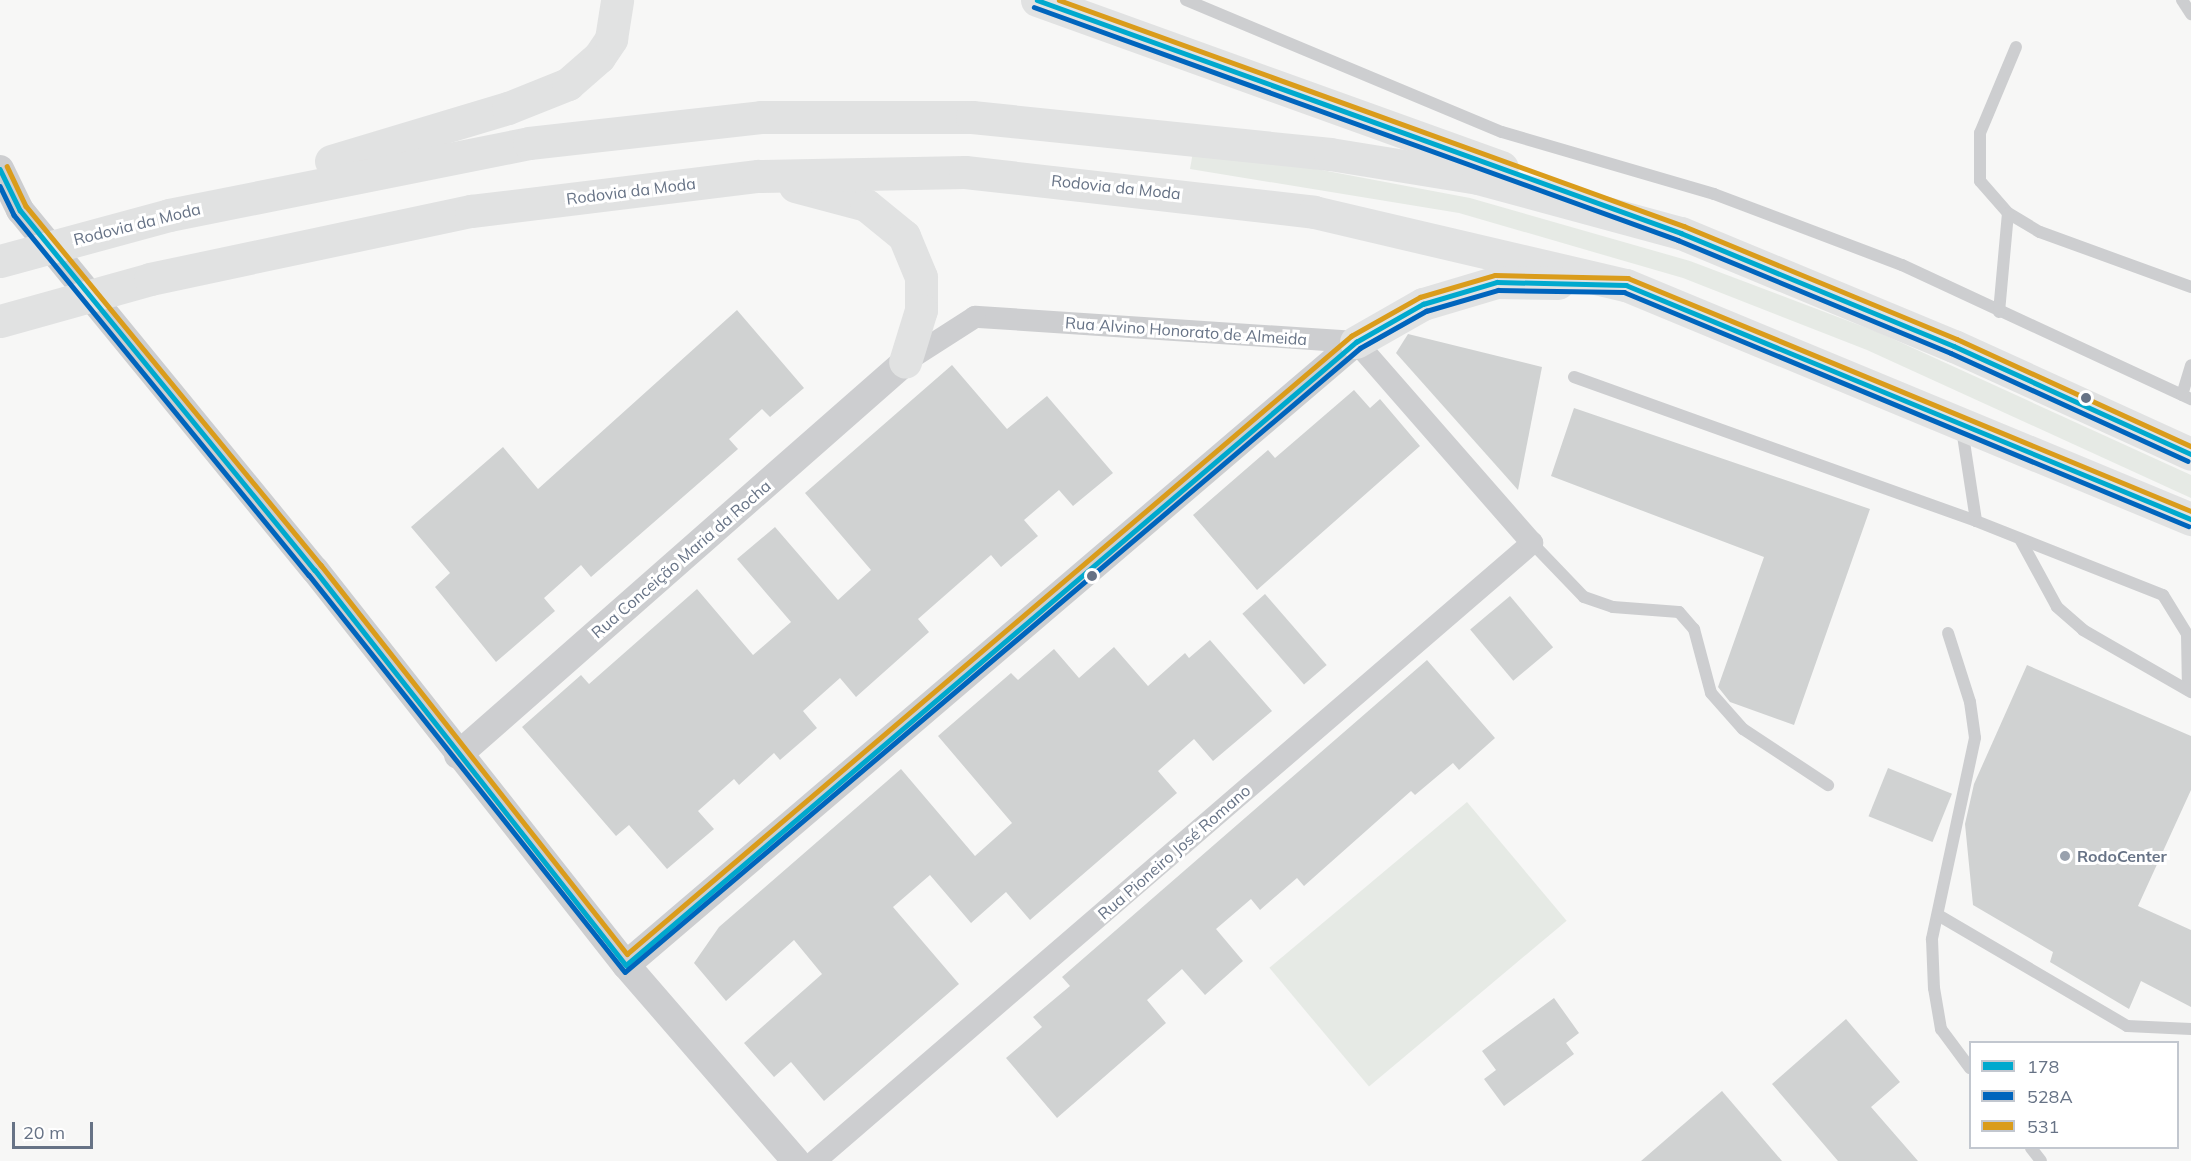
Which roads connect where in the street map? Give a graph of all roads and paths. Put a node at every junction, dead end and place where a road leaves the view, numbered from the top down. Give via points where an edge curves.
1 (617, 0) edge
2 (1037, 0) edge
3 (1186, 0) edge
4 (2182, 0) edge
5 (1076, 6) edge
6 (2191, 14) edge
7 (2016, 47) dead end
8 (0, 169) edge
9 (758, 176) junction
10 (2008, 213) junction
11 (169, 215) junction
12 (1681, 232) junction
13 (0, 261) edge
14 (1626, 285) junction
15 (2191, 288) edge
16 (2000, 312) junction
17 (0, 321) edge
18 (1356, 342) junction
19 (905, 362) junction
20 (2191, 365) edge
21 (1574, 377) dead end
22 (2187, 397) edge
23 (1962, 425) junction
24 (2191, 454) edge
25 (2191, 519) edge
26 (1976, 521) junction
27 (2020, 539) junction
28 (1533, 543) junction
29 (1948, 633) dead end
30 (2189, 691) edge
31 (458, 755) junction
32 (1828, 785) dead end
33 (1938, 915) junction
34 (626, 965) junction
35 (2191, 1029) edge
36 (1969, 1065) edge
37 (2032, 1149) edge
38 (796, 1161) edge
39 (815, 1161) edge
40 (2041, 1161) edge

1 - 11 highway via 611,39 599,57 568,84 508,108 417,133
2 - 5 highway
3 - 16 lane via 1502,132 1714,194 1902,264
4 - 6 lane
5 - 12 highway
7 - 10 lane via 1980,134 1980,181
8 - 31 street via 20,210 315,570
9 - 14 highway, Rodovia da Moda via 965,172 1136,188 1314,212
9 - 17 highway, Rodovia da Moda via 471,211 150,279
9 - 19 highway via 866,205 904,236 921,288 921,310
10 - 15 lane via 2040,232
10 - 16 lane
11 - 12 highway, Rodovia da Moda via 460,154 606,133 761,117 972,117 1330,154 1478,178
11 - 13 highway, Rodovia da Moda
12 - 24 highway, Rodovia da Moda via 1954,346
14 - 18 highway via 1497,282 1424,304
14 - 23 highway, Rodovia da Moda
16 - 22 lane
18 - 19 street, Rua Alvino Honorato de Almeida via 975,317
18 - 28 street
18 - 34 street
19 - 31 street, Rua Conceição Maria da Rocha
20 - 22 lane
21 - 26 lane
23 - 25 highway, Rodovia da Moda
23 - 26 lane
26 - 27 lane
27 - 30 lane via 2057,607 2083,630
27 - 30 lane via 2163,595 2187,634
28 - 32 lane via 1584,597 1613,607 1679,612 1694,629 1711,693 1743,729
28 - 39 street, Rua Pioneiro José Romano
29 - 33 lane via 1970,702 1975,738
31 - 34 street
33 - 35 lane via 2127,1026
33 - 36 lane via 1932,939 1941,1029
34 - 38 street
37 - 40 lane

